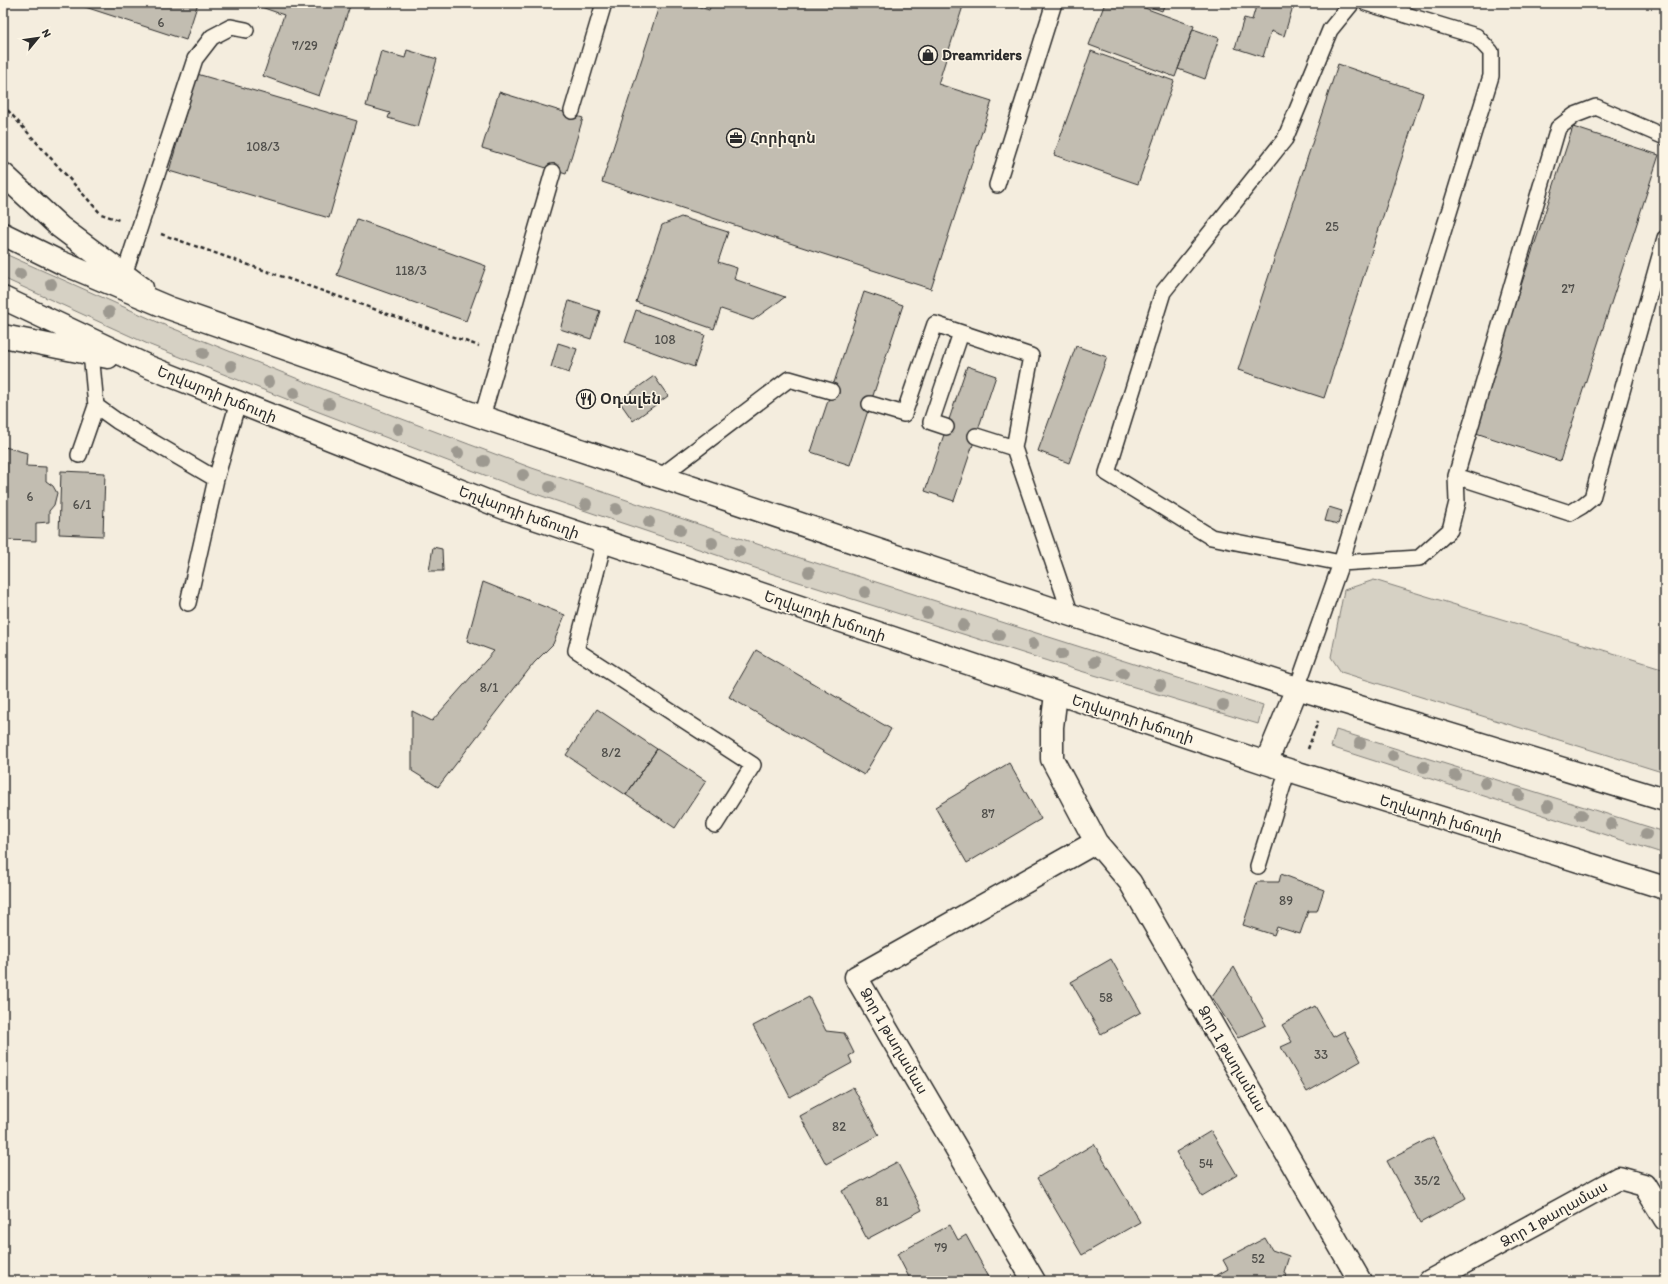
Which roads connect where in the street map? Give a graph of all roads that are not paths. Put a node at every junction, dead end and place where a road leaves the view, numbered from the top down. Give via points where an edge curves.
1 (604, 3) edge
2 (1054, 3) edge
3 (1352, 3) edge
4 (1366, 3) edge
5 (246, 30) dead end
6 (572, 111) dead end
7 (1665, 137) edge
8 (553, 172) dead end
9 (3, 174) edge
10 (997, 185) dead end
11 (3, 234) edge
12 (1665, 238) edge
13 (124, 275) junction
14 (3, 298) edge
15 (168, 308) junction
16 (961, 333) junction
17 (4, 337) edge
18 (91, 353) junction
19 (149, 366) junction
20 (831, 391) dead end
21 (238, 402) junction
22 (870, 404) dead end
23 (96, 406) junction
24 (482, 417) junction
25 (946, 427) dead end
26 (976, 436) dead end
27 (1014, 448) junction
28 (79, 455) dead end
29 (1456, 476) junction
30 (660, 477) junction
31 (216, 479) junction
32 (604, 542) junction
33 (1341, 563) junction
34 (188, 603) dead end
35 (1071, 615) junction
36 (1297, 688) junction
37 (1056, 694) junction
38 (1266, 763) junction
39 (1288, 769) junction
40 (1665, 800) edge
41 (715, 825) dead end
42 (1096, 842) junction
43 (1258, 866) dead end
44 (1665, 888) edge
45 (1665, 1219) edge
46 (1034, 1281) edge
47 (1360, 1281) edge
48 (1430, 1281) edge

1 - 6 lane
2 - 10 lane
3 - 33 lane via 1330,30 1285,139 1163,292 1107,473 1211,536
4 - 33 lane via 1476,36 1491,52 1492,76
5 - 13 lane via 231,27 212,37 195,59
7 - 29 lane via 1596,107 1575,115 1558,128
8 - 24 lane
9 - 13 main road via 60,227
11 - 15 main road via 60,262
12 - 29 lane via 1592,498 1570,513
13 - 15 main road
14 - 19 main road, Եղվարդի խճուղի
15 - 24 main road
16 - 22 lane via 935,324 904,414
16 - 25 lane via 931,422
16 - 27 lane via 1031,356
17 - 18 main road
18 - 19 main road
18 - 23 lane
19 - 21 main road, Եղվարդի խճուղի
20 - 30 lane via 789,378
21 - 31 lane
21 - 32 main road, Եղվարդի խճուղի via 504,508
23 - 28 lane
23 - 31 lane
24 - 30 main road
26 - 27 lane
27 - 35 lane
29 - 33 lane via 1457,502 1450,530 1419,558
30 - 35 main road
31 - 34 lane
32 - 37 main road, Եղվարդի խճուղի
32 - 41 lane via 596,564 576,650 753,766
33 - 36 lane
35 - 36 main road
36 - 38 main road
36 - 40 main road
37 - 38 main road, Եղվարդի խճուղի
37 - 42 main road, Ձոր 1 թաղամաս via 1052,759
38 - 39 main road, Եղվարդի խճուղի
39 - 43 lane
39 - 44 main road, Եղվարդի խճուղի
42 - 46 main road, Ձոր 1 թաղամաս via 856,977
42 - 47 main road, Ձոր 1 թաղամաս via 1130,882
45 - 48 main road, Ձոր 1 թաղամաս via 1644,1185 1619,1178

